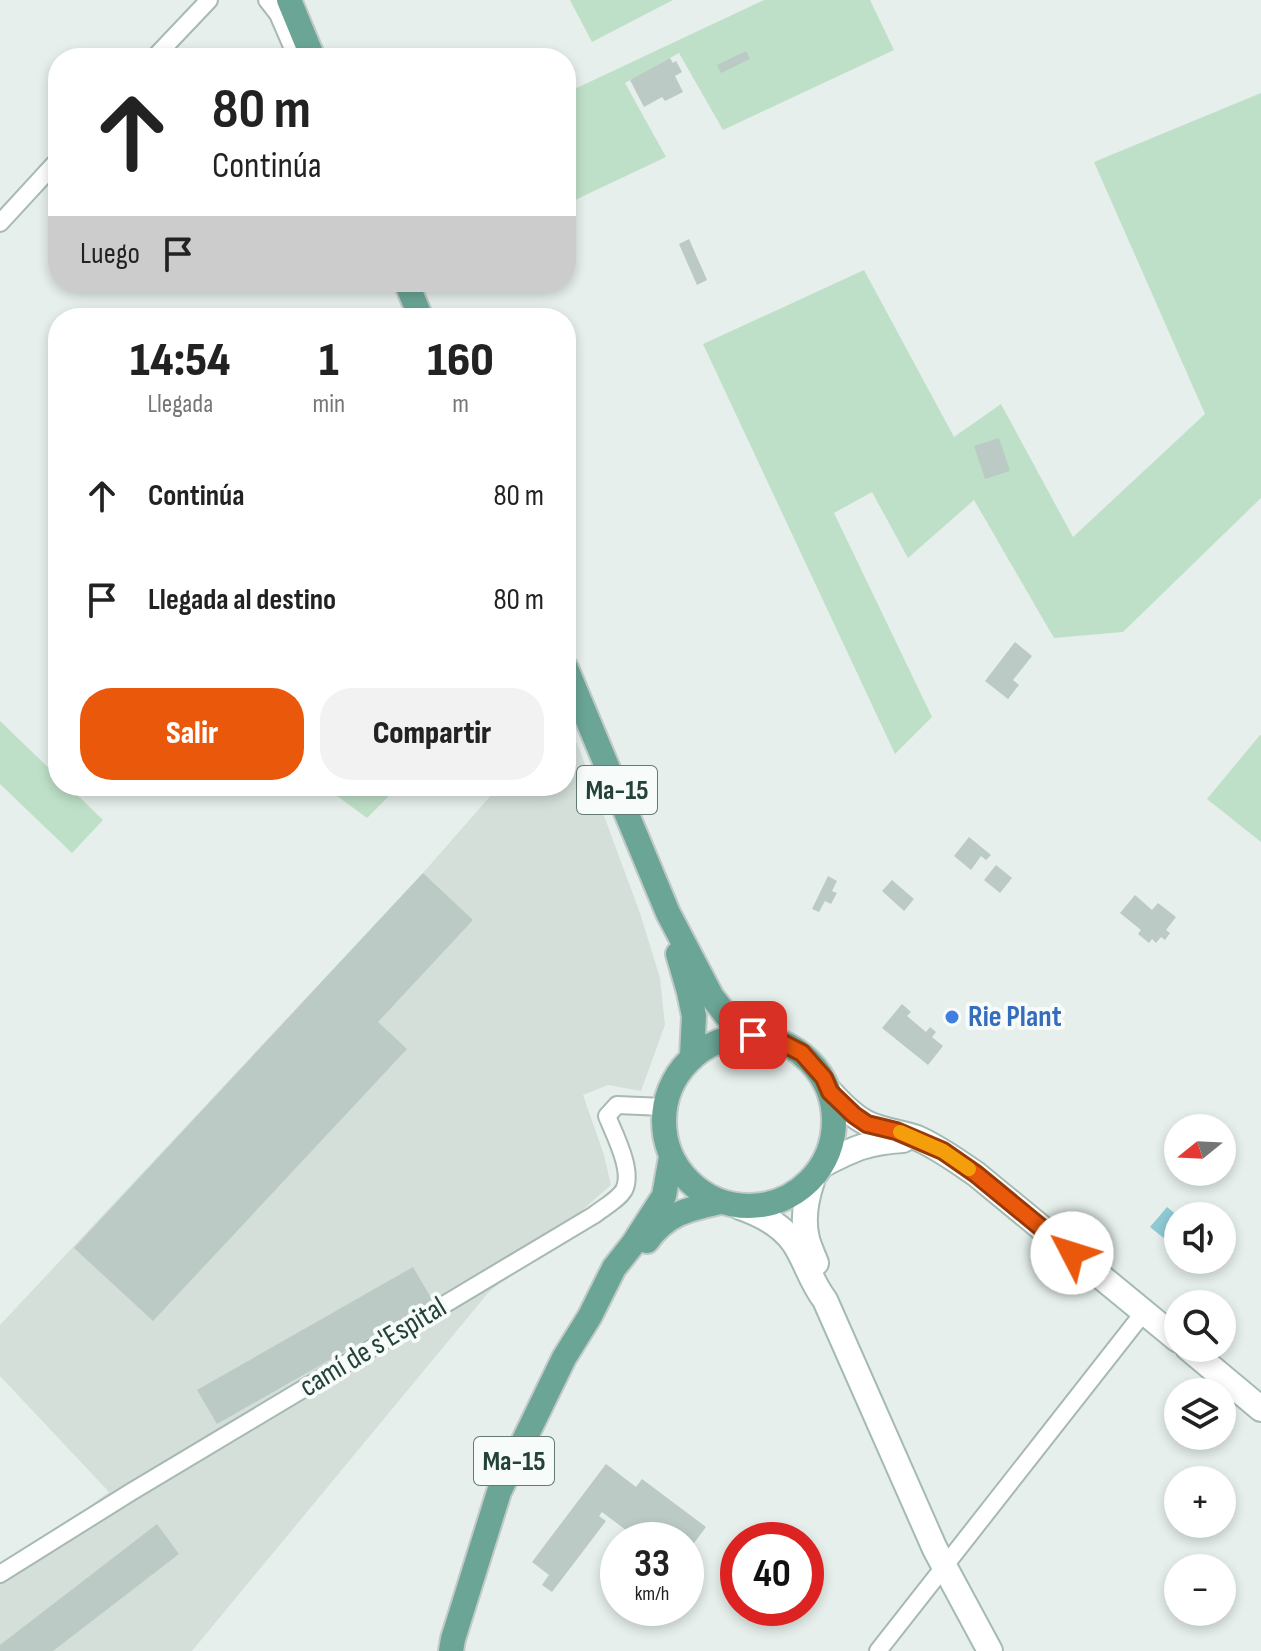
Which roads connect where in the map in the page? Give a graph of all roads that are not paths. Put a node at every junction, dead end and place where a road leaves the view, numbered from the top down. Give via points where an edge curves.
1 (209, 0) edge
2 (267, 0) edge
3 (289, 0) edge
4 (163, 48) edge
5 (293, 48) edge
6 (309, 48) edge
7 (48, 171) edge
8 (0, 223) edge
9 (576, 692) edge
10 (668, 913) junction
11 (753, 1035) junction
12 (692, 1056) junction
13 (830, 1092) junction
14 (664, 1107) junction
15 (918, 1139) junction
16 (671, 1157) junction
17 (818, 1172) junction
18 (730, 1205) junction
19 (608, 1284) junction
20 (825, 1300) junction
21 (1144, 1312) junction
22 (1164, 1328) edge
23 (1205, 1362) edge
24 (1261, 1409) edge
25 (944, 1566) junction
26 (0, 1574) edge
27 (451, 1651) edge
28 (878, 1651) edge
29 (990, 1651) edge

1 - 4 street
2 - 5 street
3 - 6 main road
7 - 8 street
9 - 10 main road, Ma-15
10 - 11 main road, Ma-15 via 712,997 730,1020
10 - 12 main road, Ma-15 via 692,1004
11 - 12 main road, Ma-15 via 720,1040
11 - 13 main road, Ma-15 via 773,1038 802,1053
12 - 14 main road, Ma-15
13 - 15 main road via 867,1124
13 - 17 main road, Ma-15 via 835,1116 831,1148
14 - 16 main road, Ma-15
14 - 26 street, camí de s'Espital via 617,1105 607,1116 627,1181 622,1193 594,1215
15 - 17 main road via 859,1147
15 - 21 main road via 976,1174
16 - 18 main road, Ma-15 via 687,1180 710,1198
16 - 19 main road, Ma-15 via 664,1196
17 - 18 main road, Ma-15 via 776,1203
17 - 20 main road via 805,1209 807,1238 825,1285
18 - 19 main road, Ma-15 via 675,1215
18 - 20 main road via 774,1222 794,1242
19 - 27 main road, Ma-15 via 564,1358 499,1492
20 - 25 main road
21 - 22 main road
21 - 25 street
23 - 24 main road
25 - 28 street
25 - 29 main road

